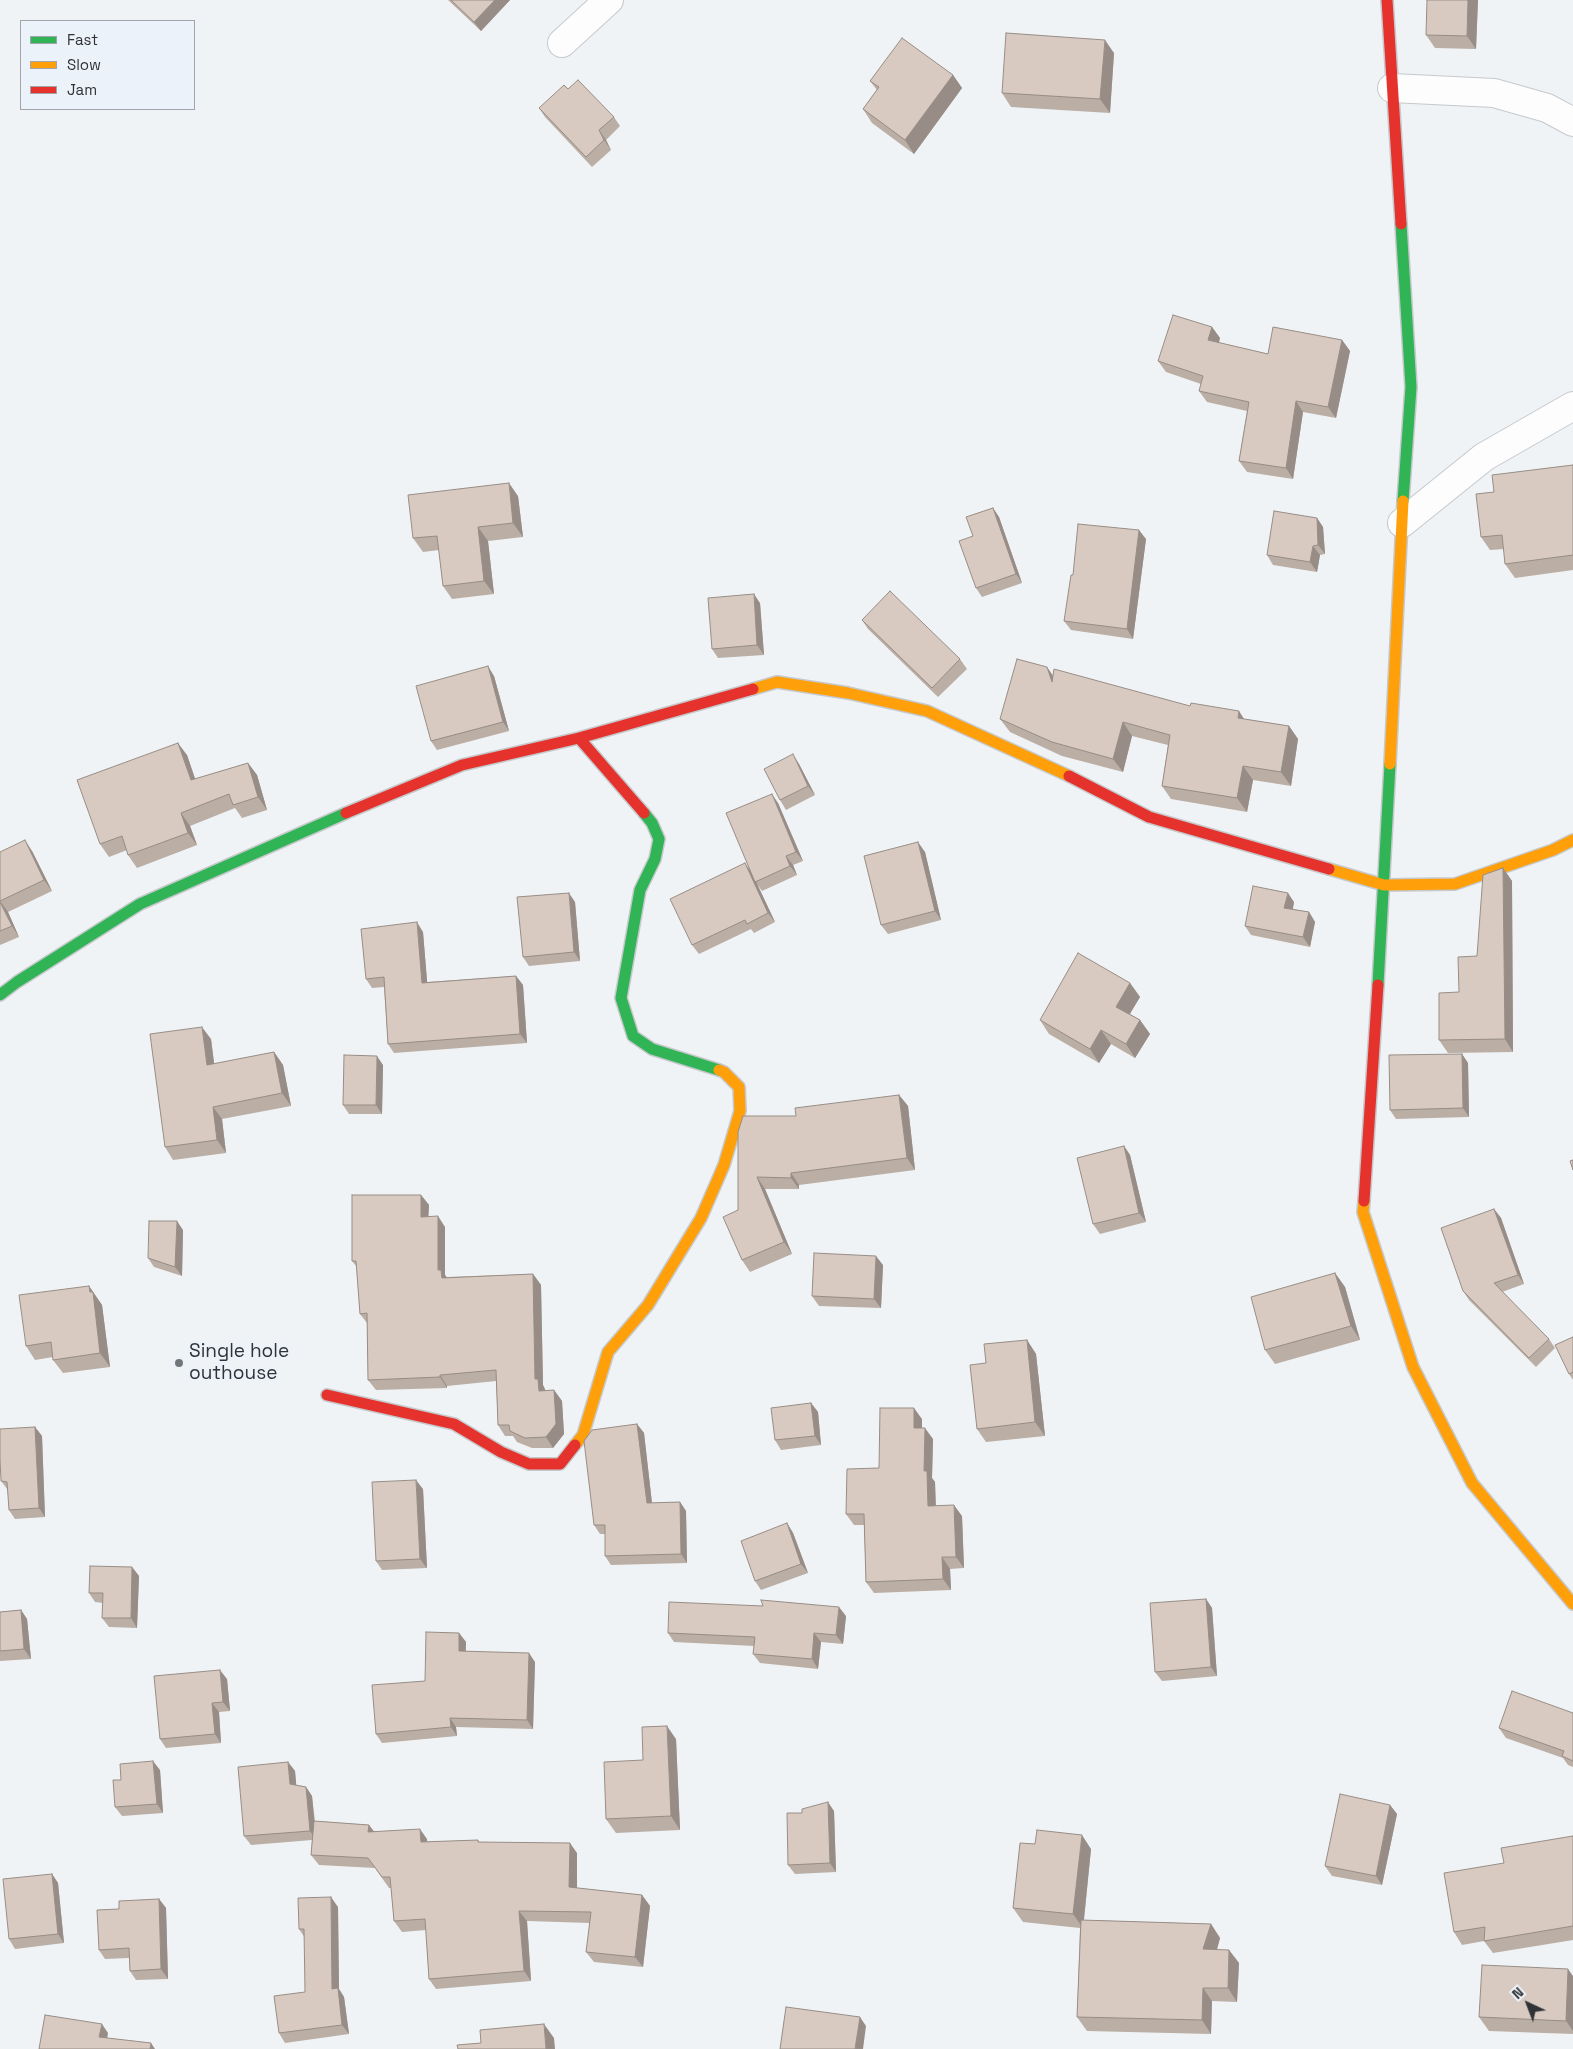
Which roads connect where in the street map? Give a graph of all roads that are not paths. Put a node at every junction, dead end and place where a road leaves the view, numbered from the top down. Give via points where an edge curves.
1 (609, 0) edge
2 (1387, 0) edge
3 (562, 43) dead end
4 (1392, 88) junction
5 (1573, 122) edge
6 (1573, 406) edge
7 (1402, 523) junction
8 (579, 738) junction
9 (1573, 840) edge
10 (1384, 885) junction
11 (0, 995) edge
12 (328, 1395) dead end
13 (1573, 1604) edge

1 - 3 street
2 - 4 street
4 - 5 street via 1494,93 1547,108
4 - 7 street via 1411,387
6 - 7 street via 1484,457
7 - 10 street
8 - 10 street via 777,682 848,693 927,711 1149,817
8 - 11 street via 462,765 306,829 140,904
8 - 12 street via 652,823 659,839 655,859 640,890 621,998 633,1036 652,1049 724,1072 739,1087 740,1111 724,1165 701,1218 648,1305 608,1352 583,1435 560,1464 529,1464 501,1452 454,1424
9 - 10 street via 1456,884
10 - 13 street via 1363,1212 1413,1368 1472,1483

